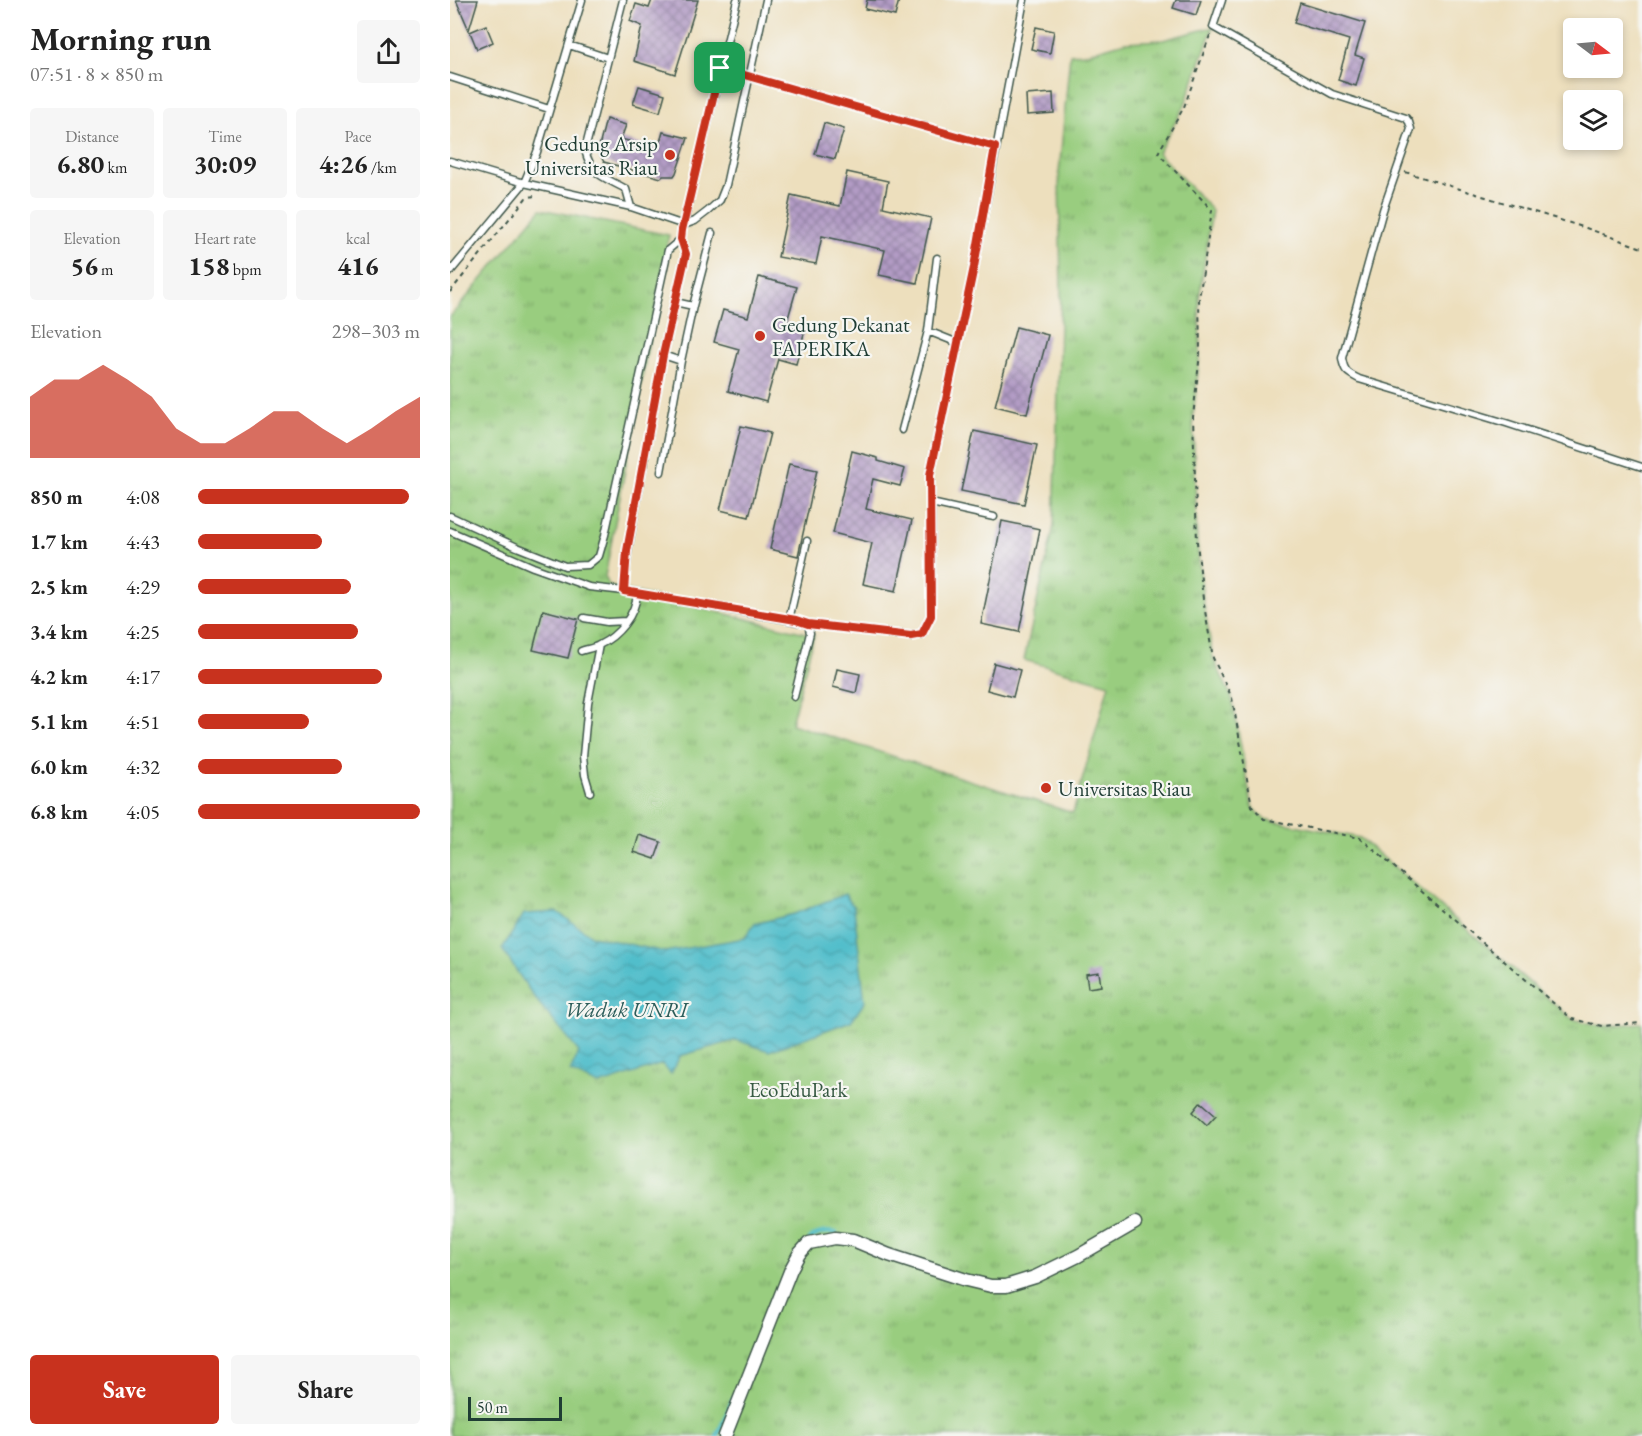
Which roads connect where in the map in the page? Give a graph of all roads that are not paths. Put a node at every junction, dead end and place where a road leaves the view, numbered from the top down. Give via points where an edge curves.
1 (582, 0) edge
2 (623, 0) edge
3 (737, 0) edge
4 (766, 0) edge
5 (1024, 0) edge
6 (1222, 0) edge
7 (569, 45) junction
8 (608, 58) junction
9 (720, 68) junction
10 (750, 76) junction
11 (450, 77) edge
12 (549, 109) junction
13 (995, 147) junction
14 (450, 162) edge
15 (524, 183) junction
16 (631, 207) junction
17 (684, 225) junction
18 (712, 233) dead end
19 (681, 239) junction
20 (937, 258) dead end
21 (450, 272) edge
22 (675, 302) junction
23 (693, 306) junction
24 (928, 331) junction
25 (958, 343) junction
26 (663, 355) junction
27 (681, 361) junction
28 (902, 430) dead end
29 (1642, 467) edge
30 (661, 472) dead end
31 (931, 503) junction
32 (450, 516) edge
33 (994, 517) dead end
34 (450, 531) edge
35 (807, 541) dead end
36 (624, 591) junction
37 (637, 593) junction
38 (584, 618) dead end
39 (789, 620) junction
40 (626, 621) junction
41 (808, 624) junction
42 (599, 645) junction
43 (581, 651) dead end
44 (794, 698) dead end
45 (591, 792) dead end
46 (1135, 1223) dead end
47 (726, 1436) edge

1 - 7 lane
2 - 8 lane
3 - 9 lane
4 - 10 lane
5 - 13 lane
6 - 29 lane via 1213,27 1332,94 1409,122 1342,358 1347,373
7 - 8 lane
7 - 12 lane
8 - 16 lane via 585,150 594,172 626,189
9 - 10 lane
9 - 17 lane
10 - 13 lane
10 - 17 lane via 720,200 708,212
11 - 12 lane
12 - 15 lane
13 - 25 lane
14 - 15 lane
15 - 16 lane
15 - 21 lane
16 - 17 lane
17 - 19 lane
18 - 23 lane
19 - 22 lane via 686,254
19 - 32 lane via 668,250 599,556 588,565 565,566
20 - 24 lane
22 - 23 lane
22 - 26 lane
23 - 27 lane
24 - 25 lane
24 - 28 lane
25 - 31 lane via 930,475
26 - 27 lane
26 - 36 lane via 627,551
27 - 30 lane
31 - 33 lane
31 - 41 lane via 931,616 922,634
34 - 36 lane via 589,587
35 - 39 lane
36 - 37 lane
37 - 39 lane
37 - 40 lane via 632,615
38 - 40 lane
39 - 41 lane
40 - 42 lane
41 - 44 lane via 810,633
42 - 43 lane
42 - 45 lane via 583,756
46 - 47 street via 1035,1277 1006,1286 966,1280 853,1240 835,1238 809,1243 791,1269

